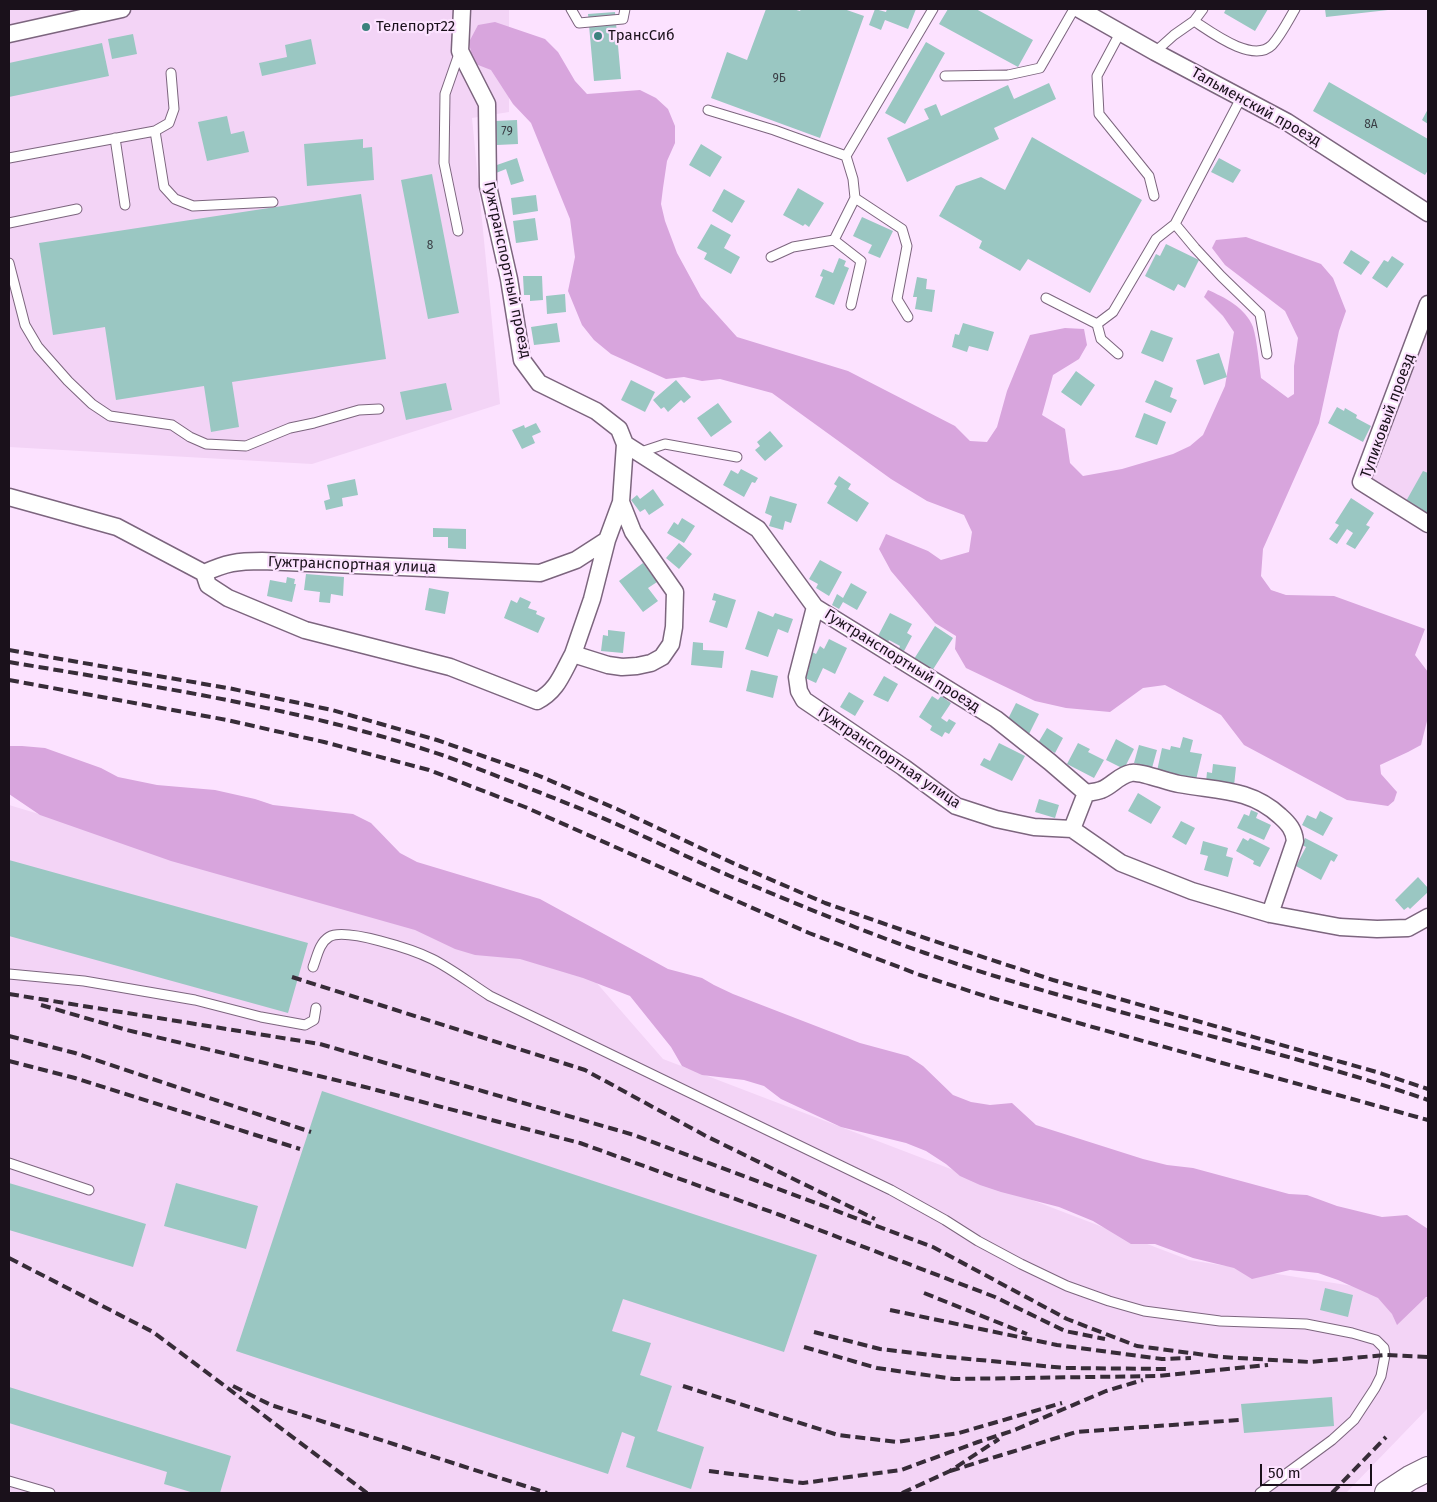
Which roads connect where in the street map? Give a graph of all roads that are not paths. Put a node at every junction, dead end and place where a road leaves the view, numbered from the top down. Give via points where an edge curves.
1 (122, 9) edge
2 (462, 9) edge
3 (571, 9) edge
4 (625, 9) edge
5 (933, 9) edge
6 (1074, 9) edge
7 (1079, 9) edge
8 (1203, 9) edge
9 (1295, 9) edge
10 (84, 13) edge
11 (1194, 22) junction
12 (1120, 33) junction
13 (9, 34) edge
14 (460, 51) junction
15 (1155, 52) junction
16 (171, 73) dead end
17 (945, 76) dead end
18 (1240, 98) junction
19 (708, 110) dead end
20 (155, 131) junction
21 (115, 138) junction
22 (846, 156) junction
23 (9, 158) edge
24 (1154, 196) dead end
25 (855, 198) junction
26 (273, 202) dead end
27 (125, 205) dead end
28 (77, 209) dead end
29 (1428, 213) edge
30 (9, 223) edge
31 (1175, 224) junction
32 (458, 231) dead end
33 (834, 240) junction
34 (771, 257) dead end
35 (9, 264) edge
36 (1046, 298) dead end
37 (1428, 304) edge
38 (851, 305) dead end
39 (908, 317) dead end
40 (1098, 324) junction
41 (1118, 354) dead end
42 (1267, 354) dead end
43 (379, 409) dead end
44 (631, 448) junction
45 (738, 457) dead end
46 (9, 497) edge
47 (621, 502) junction
48 (1428, 524) edge
49 (607, 540) junction
50 (204, 573) junction
51 (815, 606) junction
52 (573, 654) junction
53 (1086, 793) junction
54 (1072, 829) junction
55 (1270, 914) junction
56 (1428, 918) edge
57 (313, 967) dead end
58 (9, 974) edge
59 (316, 1008) dead end
60 (9, 1164) edge
61 (90, 1190) dead end
62 (1428, 1469) edge
63 (9, 1480) edge
64 (50, 1493) edge
65 (1260, 1493) edge
66 (1387, 1493) edge

1 - 10 street
2 - 14 street, Гужтранспортный проезд
3 - 4 lane via 579,23 622,19
5 - 22 lane
6 - 17 lane via 1040,68 1008,75
7 - 12 street, Тальменский проезд
8 - 11 lane
9 - 11 lane via 1270,47 1258,51 1236,47
10 - 13 street
11 - 15 lane
12 - 15 street, Тальменский проезд
12 - 24 lane via 1097,76 1099,114 1149,176
14 - 32 lane via 446,94 444,163
14 - 44 street, Гужтранспортный проезд via 487,104 488,186 509,280 522,360 539,383 596,411 619,429
15 - 18 street, Тальменский проезд
16 - 20 lane via 174,109 168,123
18 - 29 street, Тальменский проезд via 1287,122
18 - 31 lane
19 - 22 lane
20 - 21 lane
20 - 26 lane via 164,187 174,199 193,206
21 - 23 lane
21 - 27 lane
22 - 25 lane
25 - 33 lane
25 - 39 lane via 902,229 907,246 897,299
28 - 30 lane
31 - 40 lane via 1156,239 1113,312
31 - 42 lane via 1260,314
33 - 34 lane via 793,248
33 - 38 lane via 861,261
35 - 43 lane via 25,325 38,347 92,404 110,416 172,425 206,444 246,446 290,428 359,410
36 - 40 lane
37 - 48 street, Тупиковый проезд via 1361,482
40 - 41 lane via 1102,339
44 - 45 lane via 665,444
44 - 47 street
44 - 51 street, Гужтранспортный проезд via 758,529
46 - 50 street via 117,527
47 - 49 street
47 - 52 street via 633,532 675,592 671,644 662,657 637,666 608,665
49 - 50 street, Гужтранспортная улица via 576,560 540,573 241,561 223,564
49 - 52 street
50 - 52 street via 208,586 228,598 305,630 450,667 536,701 555,687
51 - 53 street, Гужтранспортный проезд via 996,720
51 - 54 street, Гужтранспортная улица via 797,677 798,691 804,700 956,806 1034,827
53 - 54 street
53 - 55 street via 1101,790 1132,772 1179,784 1242,794 1262,802 1281,816 1294,832 1295,842
54 - 55 street via 1120,863 1192,891
55 - 56 street via 1340,927 1377,929 1408,928
57 - 65 lane via 327,938 345,934 401,947 432,959 490,996 891,1190 978,1241 1068,1286 1144,1311 1220,1321 1306,1324 1376,1340 1384,1348 1385,1355 1381,1376 1354,1420
58 - 59 lane via 84,981 186,998 305,1025 314,1020
60 - 61 lane
62 - 66 main road
63 - 64 lane

